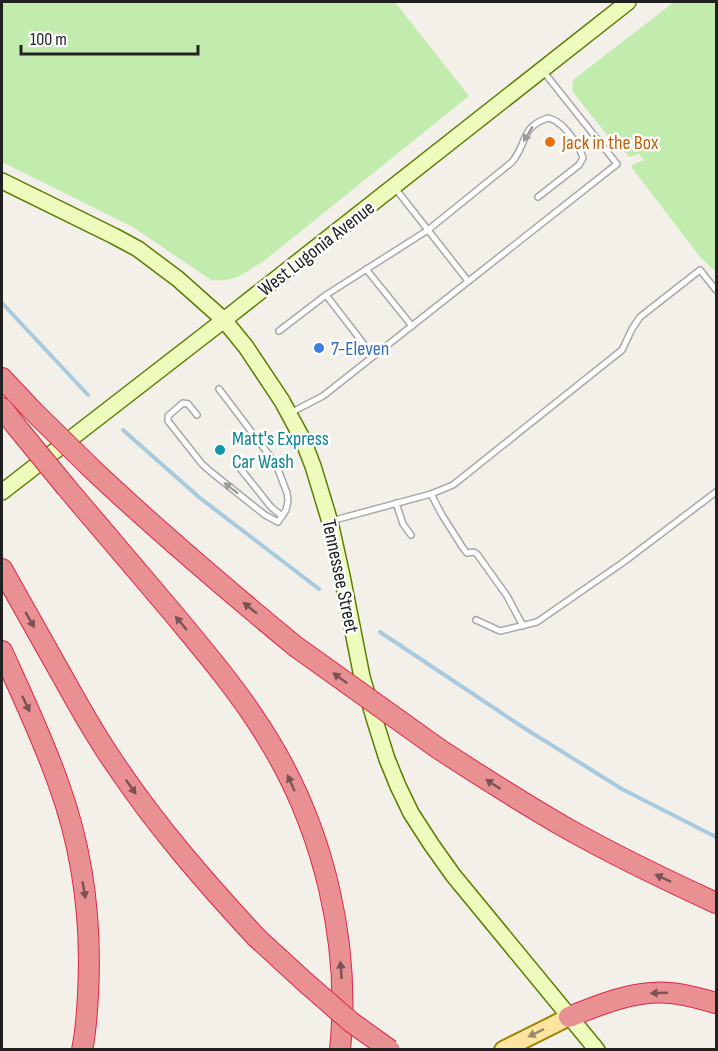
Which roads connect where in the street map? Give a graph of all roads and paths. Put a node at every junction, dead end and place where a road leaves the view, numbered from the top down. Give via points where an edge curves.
1 (628, 2) edge
2 (541, 69) junction
3 (2, 181) edge
4 (394, 187) junction
5 (538, 197) dead end
6 (428, 230) junction
7 (366, 269) junction
8 (468, 281) junction
9 (717, 290) edge
10 (326, 295) junction
11 (224, 320) junction
12 (412, 326) junction
13 (279, 331) dead end
14 (373, 356) junction
15 (2, 378) edge
16 (219, 390) dead end
17 (2, 408) edge
18 (289, 414) junction
19 (197, 415) dead end
20 (239, 467) dead end
21 (2, 492) edge
22 (717, 492) edge
23 (431, 494) junction
24 (396, 503) junction
25 (282, 516) junction
26 (330, 522) junction
27 (411, 535) dead end
28 (2, 569) edge
29 (476, 620) dead end
30 (524, 626) junction
31 (2, 651) edge
32 (717, 903) edge
33 (717, 1003) edge
34 (569, 1017) junction
35 (82, 1050) edge
36 (340, 1050) edge
37 (390, 1050) edge
38 (503, 1050) edge
39 (597, 1050) edge

1 - 2 main road, West Lugonia Avenue
2 - 4 main road, West Lugonia Avenue
2 - 8 lane via 617,164
3 - 11 main road, Tennessee Street via 138,249
4 - 6 lane
4 - 11 main road, West Lugonia Avenue
5 -> 6 lane via 583,158 558,122 548,118 528,130 512,162
6 - 7 lane
6 - 8 lane
7 - 10 lane
7 - 12 lane
8 - 12 lane
9 - 23 lane via 700,270 640,317 622,350 453,485
10 - 13 lane
10 - 14 lane
11 - 18 main road, Tennessee Street
11 - 21 main road, West Lugonia Avenue
12 - 14 lane
14 - 18 lane via 323,396
32 -> 15 highway, bridge via 646,870 504,791 295,646 137,512
16 - 25 lane via 276,464 288,501
36 -> 17 highway, bridge via 340,946 321,860 287,774 269,740 207,653
18 - 26 main road, Tennessee Street via 313,466
25 -> 19 lane via 278,522 265,515 211,472 168,420 183,403
20 - 25 lane
22 - 30 lane via 626,561 537,622
23 - 24 lane
23 - 30 lane via 467,553 477,554
24 - 26 lane
24 - 27 lane
26 - 34 main road, Tennessee Street via 362,677 381,740 411,813 453,875
28 -> 37 highway, bridge via 80,707 147,810 256,937 351,1022
29 - 30 lane via 500,631
31 -> 35 highway via 60,787 77,846 90,957
33 -> 34 highway via 668,993 641,994
34 -> 38 main road
34 - 39 main road, Tennessee Street

